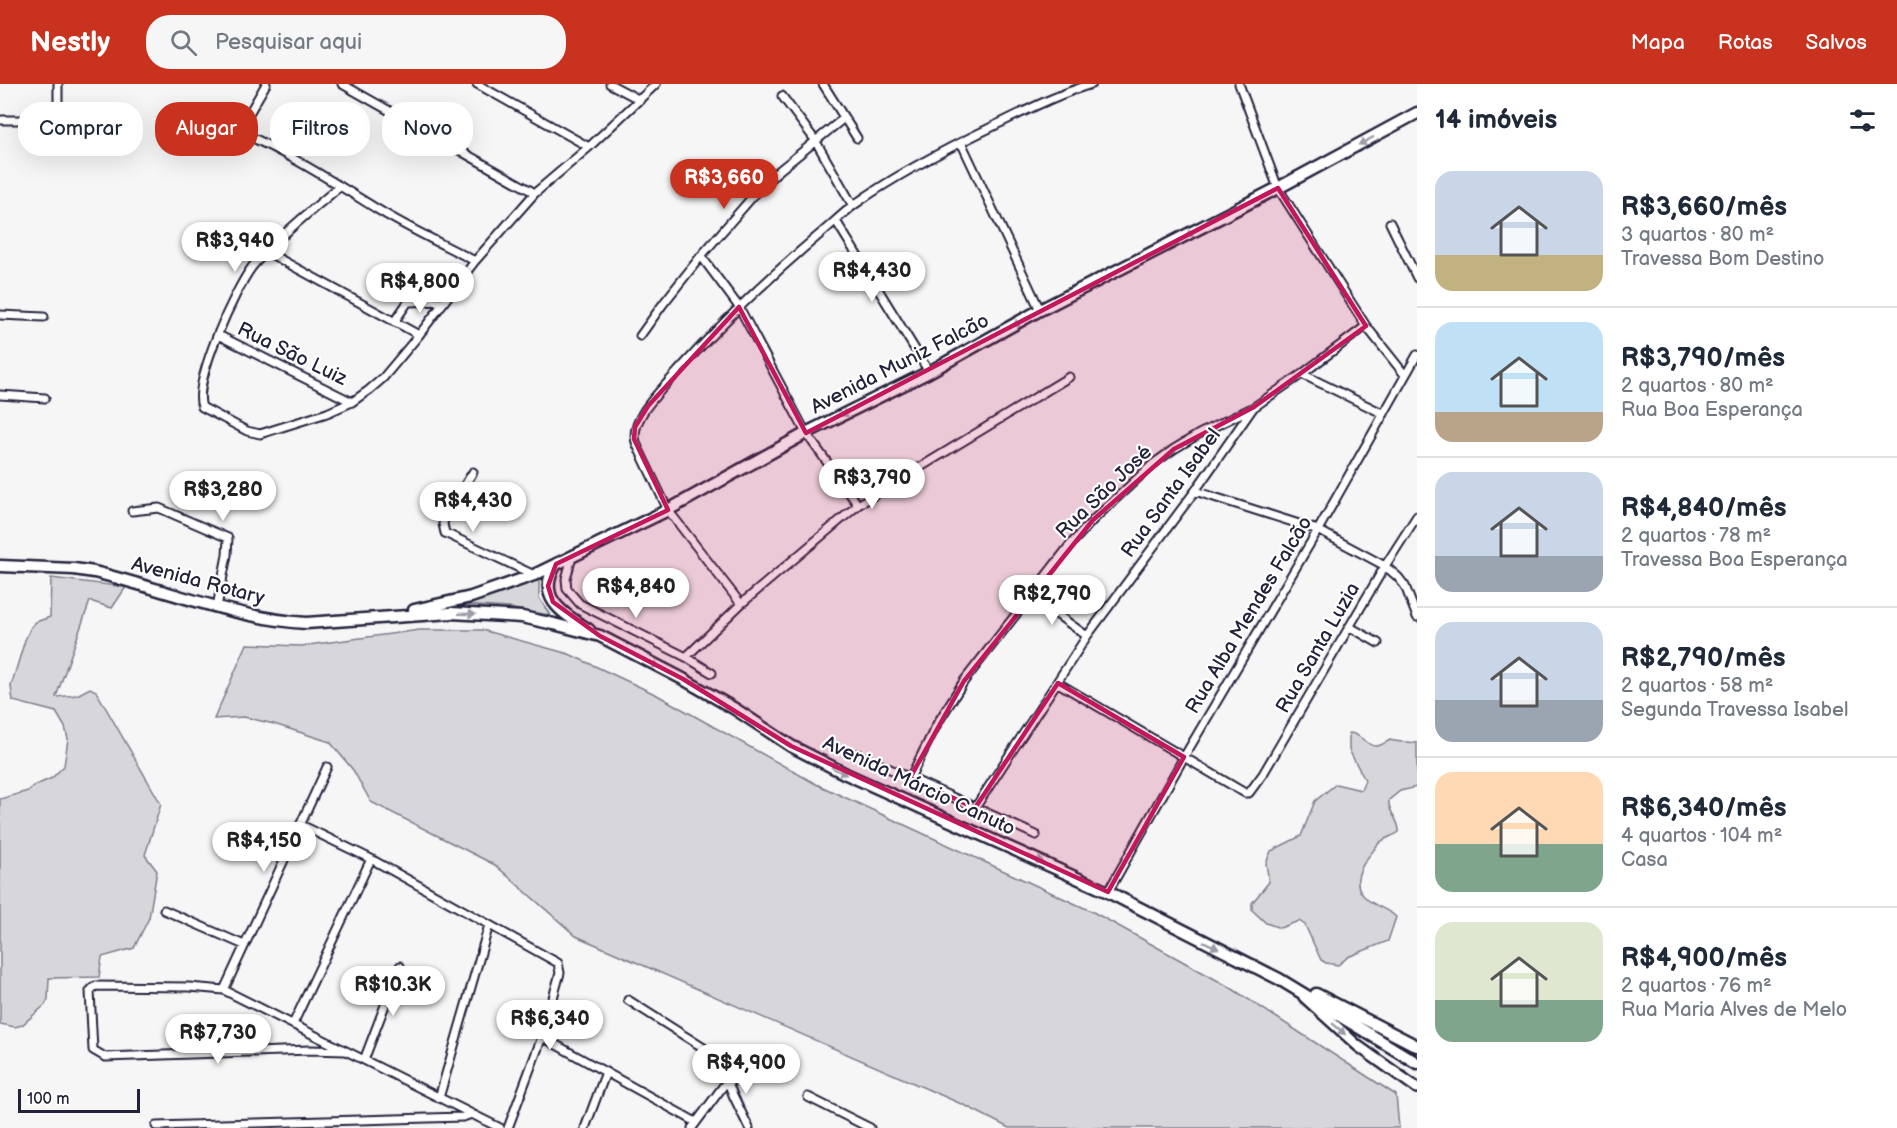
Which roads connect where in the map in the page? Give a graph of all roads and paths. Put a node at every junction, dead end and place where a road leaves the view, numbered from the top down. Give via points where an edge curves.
1 (58, 84) edge
2 (266, 84) edge
3 (342, 84) edge
4 (477, 84) edge
5 (610, 84) edge
6 (656, 84) edge
7 (823, 84) edge
8 (1092, 84) edge
9 (1239, 84) edge
10 (782, 96) dead end
11 (640, 100) junction
12 (255, 102) edge
13 (1417, 113) edge
14 (844, 118) junction
15 (0, 120) edge
16 (857, 138) dead end
17 (815, 140) junction
18 (258, 141) edge
19 (961, 142) junction
20 (589, 147) junction
21 (340, 186) junction
22 (1278, 188) junction
23 (535, 193) junction
24 (853, 206) junction
25 (836, 221) junction
26 (1390, 223) dead end
27 (267, 252) junction
28 (701, 256) junction
29 (475, 261) junction
30 (1417, 278) edge
31 (444, 301) junction
32 (739, 307) junction
33 (1040, 310) junction
34 (0, 315) edge
35 (44, 316) dead end
36 (394, 322) junction
37 (1366, 326) junction
38 (218, 335) junction
39 (419, 335) junction
40 (640, 336) dead end
41 (1417, 355) edge
42 (929, 372) junction
43 (1302, 375) junction
44 (1405, 375) junction
45 (1069, 378) dead end
46 (0, 395) edge
47 (45, 398) dead end
48 (352, 402) junction
49 (1254, 407) junction
50 (1384, 414) junction
51 (806, 433) junction
52 (473, 472) dead end
53 (1195, 491) junction
54 (858, 505) junction
55 (668, 510) junction
56 (132, 511) dead end
57 (1417, 516) edge
58 (1318, 530) junction
59 (572, 555) junction
60 (556, 564) junction
61 (0, 566) edge
62 (1384, 566) junction
63 (534, 575) junction
64 (1031, 596) junction
65 (741, 604) junction
66 (217, 607) junction
67 (387, 617) junction
68 (1417, 617) edge
69 (1350, 627) junction
70 (600, 636) junction
71 (1087, 636) junction
72 (1378, 643) dead end
73 (686, 657) junction
74 (712, 673) dead end
75 (1058, 683) junction
76 (857, 754) dead end
77 (1184, 757) junction
78 (327, 767) dead end
79 (910, 778) junction
80 (975, 808) junction
81 (301, 825) junction
82 (1036, 835) dead end
83 (371, 859) junction
84 (1108, 892) junction
85 (164, 910) dead end
86 (489, 925) junction
87 (244, 945) junction
88 (400, 966) dead end
89 (1279, 979) junction
90 (1296, 989) junction
91 (224, 990) junction
92 (628, 1000) dead end
93 (293, 1024) junction
94 (311, 1033) junction
95 (542, 1037) junction
96 (1417, 1046) edge
97 (310, 1050) junction
98 (345, 1051) junction
99 (364, 1060) junction
100 (1417, 1063) edge
101 (606, 1072) junction
102 (727, 1081) junction
103 (1417, 1088) edge
104 (808, 1097) dead end
105 (439, 1098) junction
106 (472, 1114) junction
107 (694, 1125) edge
108 (156, 1126) dead end
109 (500, 1128) edge
110 (508, 1128) edge
111 (585, 1128) edge
112 (749, 1128) edge
113 (870, 1128) edge

1 - 15 street via 55,118
2 - 12 street
3 - 23 street
4 - 20 street
5 - 11 street
6 - 11 street
7 - 14 street
8 - 19 street via 1037,105
9 - 22 street
10 - 17 street
11 - 20 street
13 -> 22 main road, Avenida Muniz Falcão
14 - 16 street
14 - 17 street
17 - 24 street
17 - 28 street via 754,195
18 - 21 street
19 - 24 street
19 - 33 street via 982,194
20 - 23 street
21 - 27 street
21 - 29 street
22 -> 33 main road, Avenida Muniz Falcão
22 - 37 street
23 - 29 street
24 - 25 street
25 - 32 street
25 - 42 street
26 - 30 street
27 - 36 street
27 - 38 street via 251,268
28 - 32 street
28 - 40 street
29 - 31 street
31 - 36 street via 408,302
31 - 39 street
32 - 51 street
32 - 55 street via 648,406 635,426 634,439
33 -> 42 main road, Avenida Muniz Falcão
34 - 35 street
36 - 39 street
37 - 43 street, Rua São José
37 - 44 street
38 - 48 street, Rua São Luiz
38 - 48 street via 203,378 200,401 202,407 224,420 260,434
39 - 48 street via 383,378
41 - 44 street, Rua Alba Mendes Falcão
42 -> 51 main road, Avenida Muniz Falcão
43 - 49 street, Rua São José
43 - 50 street
44 - 50 street, Rua Alba Mendes Falcão
45 - 54 street
46 - 47 street
49 - 53 street, Rua Santa Isabel
49 - 64 street, Rua São José via 1199,434 1153,465 1093,520
50 - 58 street, Rua Alba Mendes Falcão
51 - 54 street
51 - 55 main road, Avenida Muniz Falcão
52 - 63 street via 444,519 445,532
53 - 58 street
53 - 71 street, Rua Santa Isabel
54 - 65 street
55 - 59 main road, Avenida Muniz Falcão
55 - 65 street
56 - 66 street via 159,508 228,538
57 - 62 street, Rua Santa Luzia
58 - 62 street
58 - 77 street, Rua Alba Mendes Falcão
59 - 60 main road, Avenida Muniz Falcão
59 - 73 street via 567,589 580,604
60 - 63 main road, Avenida Muniz Falcão
60 - 70 main road via 548,586 553,602
61 - 66 main road, Avenida Rotary via 94,572
62 - 68 street via 1405,586
62 - 69 street, Rua Santa Luzia
63 - 67 main road, Avenida Muniz Falcão via 471,597
64 - 71 street
64 - 79 street, Rua São José via 954,697
65 - 73 street
66 - 67 main road, Avenida Rotary via 306,623
67 -> 70 main road, Avenida Márcio Canuto via 450,613 522,617
69 - 72 street
69 - 77 street, Rua Santa Luzia via 1251,792
70 -> 84 main road, Avenida Márcio Canuto via 846,774
71 - 75 street, Rua Santa Isabel
73 - 74 street
75 - 77 street
75 - 80 street, Rua Santa Isabel
76 - 79 street
77 - 84 street, Rua Alba Mendes Falcão
78 - 81 street
79 - 80 street
80 - 82 street
81 - 83 street
81 - 87 street
83 - 86 street
83 - 93 street
84 -> 89 main road, Avenida Márcio Canuto
85 - 87 street
86 - 95 street via 558,963 560,968
86 - 105 street
87 - 91 street
88 - 99 street
89 - 90 main road, Avenida Márcio Canuto
89 - 96 main road via 1325,997
90 - 100 main road, Avenida Márcio Canuto
90 -> 103 main road via 1358,1046
91 - 93 street
91 - 97 street via 93,987 93,1050 105,1057
92 - 102 street via 713,1053 721,1062
93 - 94 street
94 - 97 street
94 - 98 street
95 - 101 street
95 - 110 street
97 - 98 street
98 - 99 street
99 - 105 street
101 - 107 street
101 - 111 street
102 - 107 street
102 - 112 street
104 - 113 street
105 - 106 street
106 - 108 street
106 - 109 street

